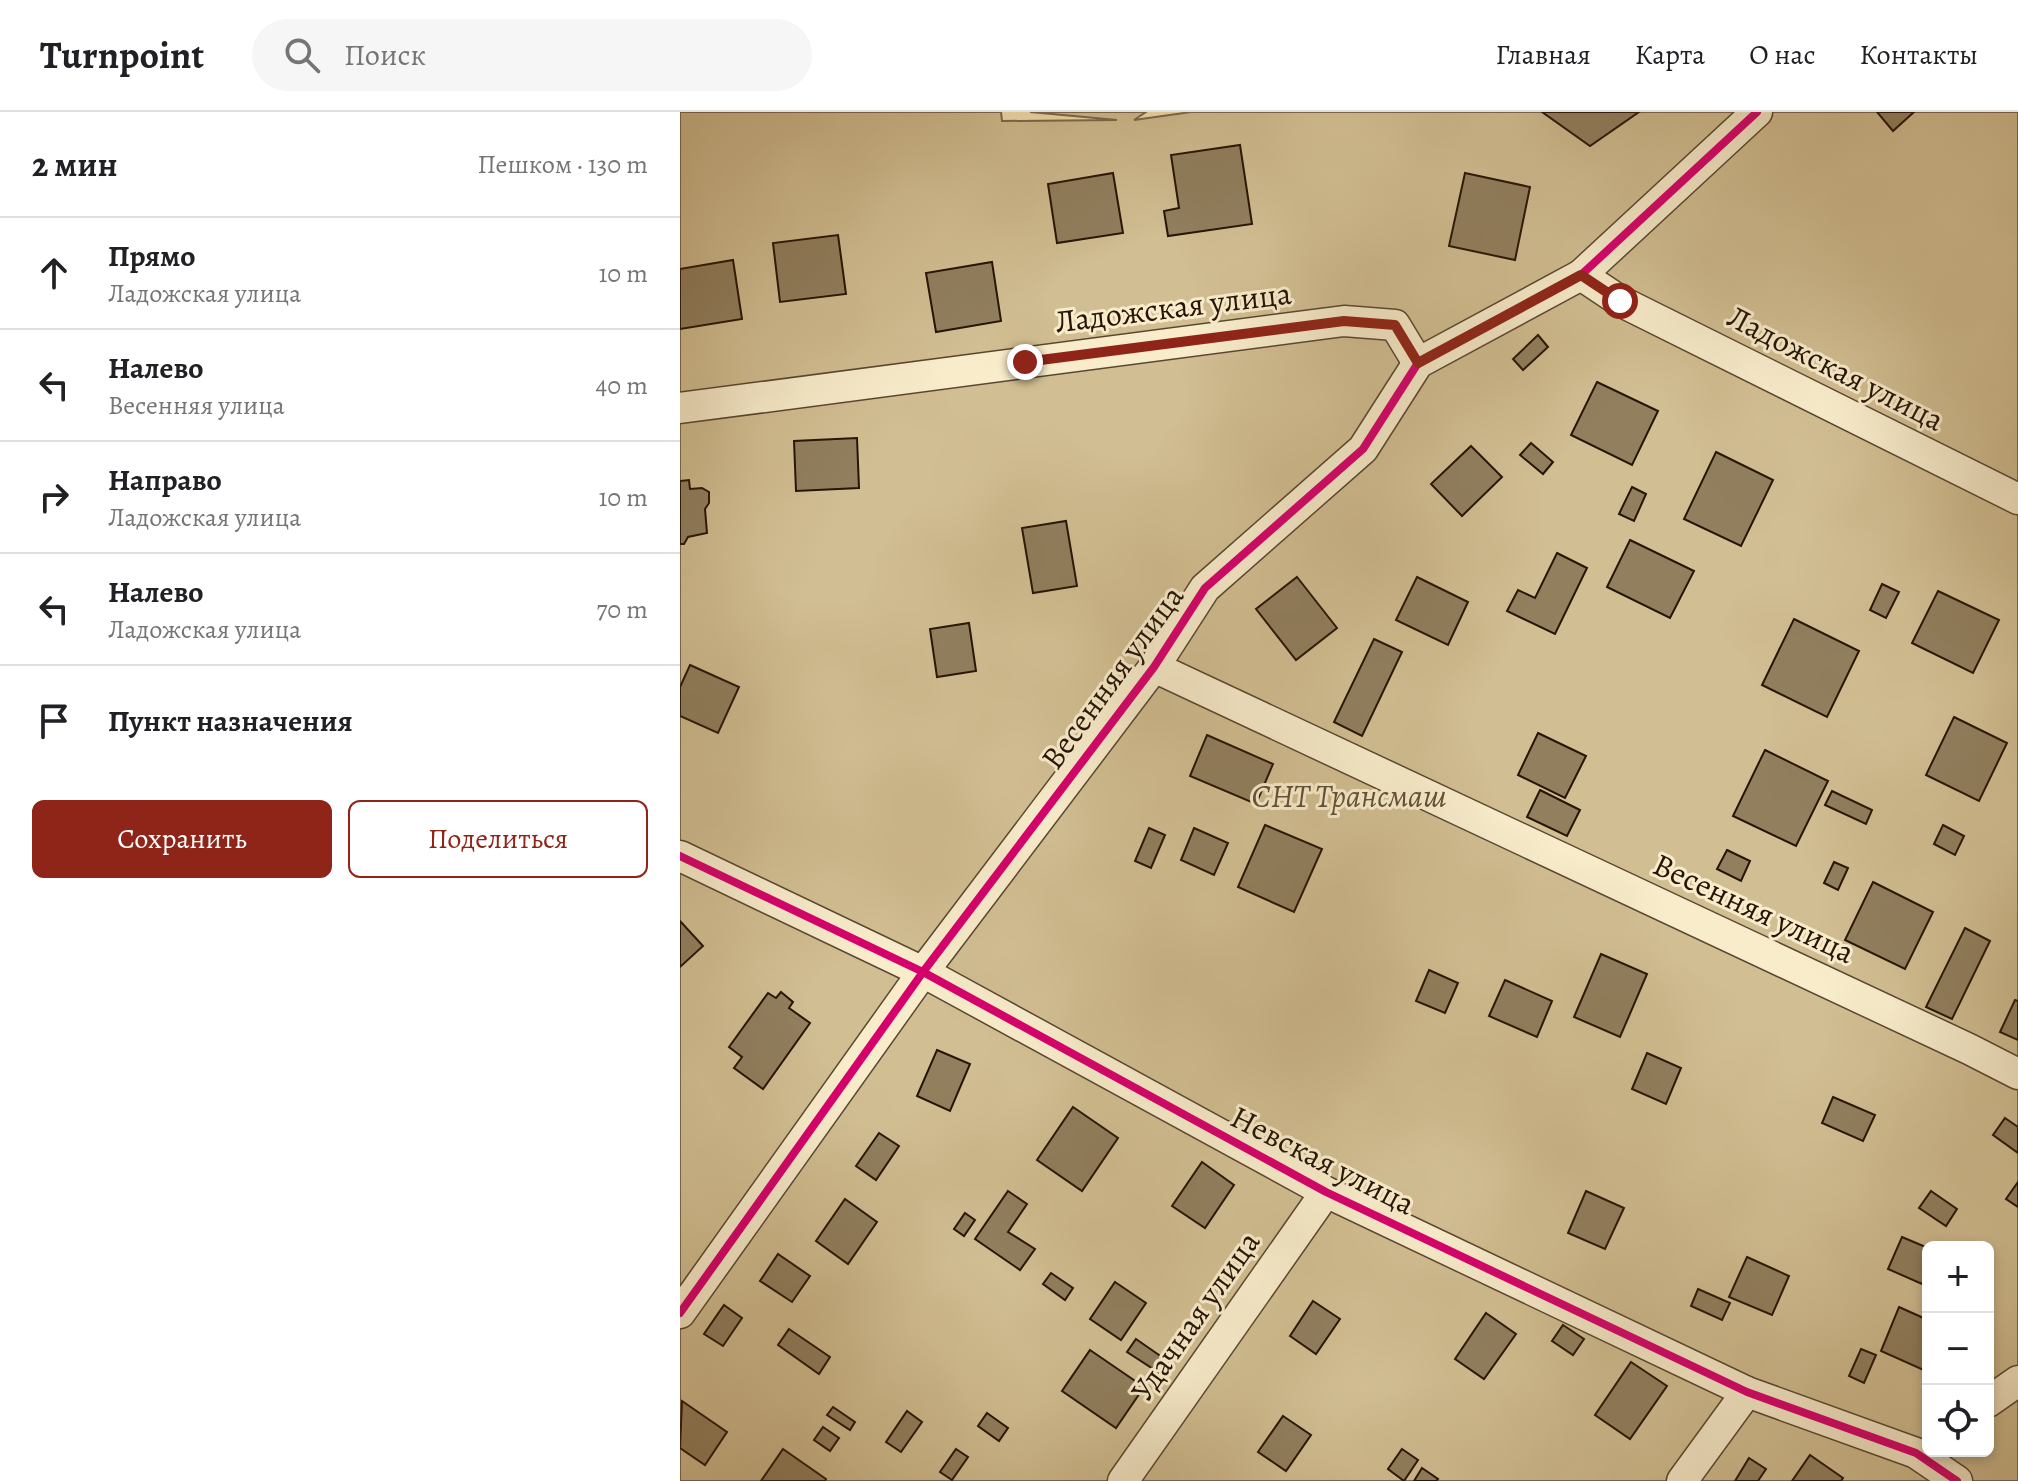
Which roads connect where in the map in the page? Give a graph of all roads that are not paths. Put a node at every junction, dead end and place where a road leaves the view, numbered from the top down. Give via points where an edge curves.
1 (1757, 112) edge
2 (1581, 275) junction
3 (1418, 363) junction
4 (680, 408) edge
5 (2018, 499) edge
6 (1154, 667) junction
7 (680, 856) edge
8 (923, 972) junction
9 (2018, 1074) edge
10 (1326, 1192) junction
11 (680, 1313) edge
12 (2018, 1381) edge
13 (1747, 1392) junction
14 (1994, 1398) edge
15 (1922, 1449) edge
16 (1931, 1457) edge
17 (1123, 1481) edge
18 (1682, 1481) edge
19 (1957, 1481) edge

1 - 2 street, Весенняя улица
2 - 3 street, Весенняя улица
2 - 5 street, Ладожская улица via 1620,301
3 - 4 street, Ладожская улица via 1395,325 1344,321
3 - 6 street, Весенняя улица via 1363,449 1205,588
6 - 8 street, Весенняя улица
6 - 9 street, Весенняя улица
7 - 8 street, Невская улица
8 - 10 street, Невская улица
8 - 11 street, Весенняя улица
10 - 13 street, Невская улица
10 - 17 street, Удачная улица
12 - 14 street
13 - 15 street, Невская улица
13 - 18 street
16 - 19 street, Невская улица

